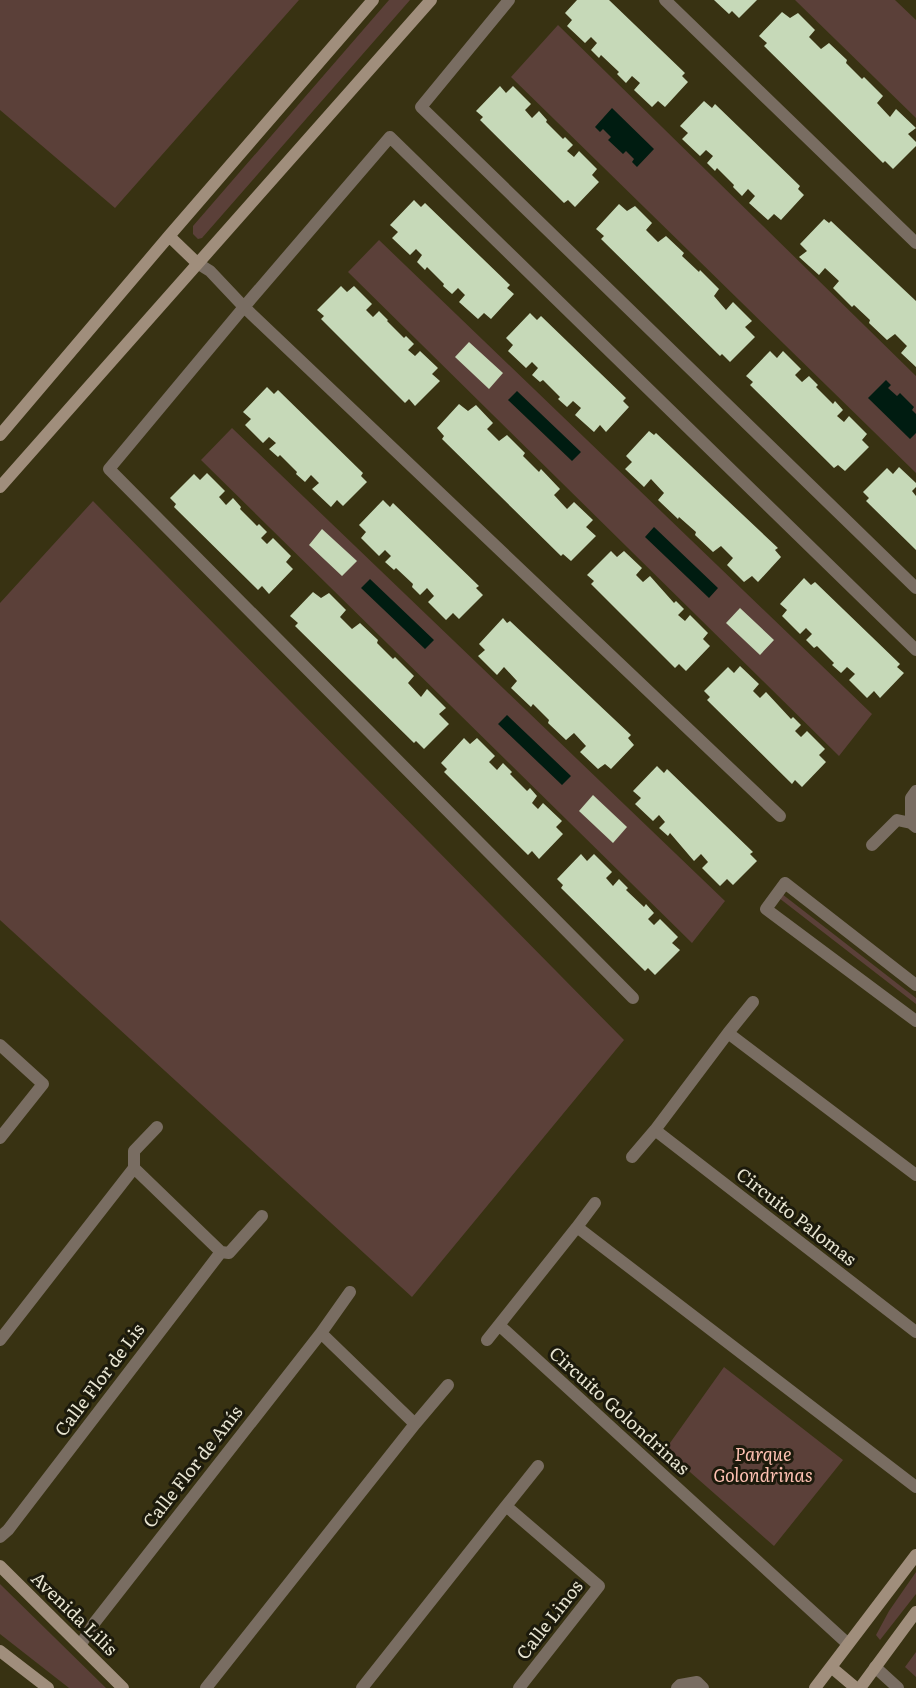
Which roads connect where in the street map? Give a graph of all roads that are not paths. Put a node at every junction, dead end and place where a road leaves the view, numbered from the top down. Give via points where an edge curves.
1 (373, 0) edge
2 (431, 0) edge
3 (509, 0) edge
4 (665, 0) edge
5 (169, 236) junction
6 (916, 243) edge
7 (197, 264) junction
8 (244, 307) junction
9 (0, 435) edge
10 (0, 487) edge
11 (916, 588) edge
12 (916, 650) edge
13 (916, 791) edge
14 (780, 816) dead end
15 (914, 825) edge
16 (872, 845) dead end
17 (916, 985) edge
18 (633, 998) dead end
19 (753, 1002) dead end
20 (916, 1021) edge
21 (728, 1033) junction
22 (0, 1045) edge
23 (157, 1127) dead end
24 (655, 1130) junction
25 (0, 1138) edge
26 (632, 1157) dead end
27 (134, 1168) junction
28 (916, 1175) edge
29 (595, 1203) dead end
30 (262, 1216) dead end
31 (577, 1227) junction
32 (221, 1252) junction
33 (351, 1292) dead end
34 (499, 1325) junction
35 (916, 1332) edge
36 (321, 1333) junction
37 (0, 1340) edge
38 (486, 1340) dead end
39 (448, 1385) dead end
40 (415, 1424) junction
41 (538, 1466) dead end
42 (916, 1487) edge
43 (506, 1506) junction
44 (4, 1534) edge
45 (916, 1555) edge
46 (0, 1566) edge
47 (916, 1612) edge
48 (81, 1644) junction
49 (848, 1644) junction
50 (0, 1651) edge
51 (831, 1667) junction
52 (875, 1667) junction
53 (48, 1688) edge
54 (123, 1688) edge
55 (206, 1688) edge
56 (362, 1688) edge
57 (519, 1688) edge
58 (677, 1688) edge
59 (704, 1688) edge
60 (815, 1688) edge
61 (858, 1688) edge
62 (898, 1688) edge

1 - 5 main road
2 - 7 main road
3 - 11 street via 421,107
4 - 6 street
5 - 7 main road
5 - 9 main road
7 - 8 street via 210,271
7 - 10 main road
8 - 12 street via 390,137
8 - 14 street
8 - 18 street via 109,469
13 - 15 street via 910,798
15 - 16 street via 897,820
17 - 20 street via 785,883 766,909
19 - 21 street
21 - 24 street
21 - 28 street
22 - 25 street via 43,1084
23 - 27 street via 134,1151
24 - 26 street
24 - 35 street, Circuito Palomas
27 - 32 street
27 - 37 street
29 - 31 street
30 - 32 street, Calle Flor de Lis via 229,1253
31 - 34 street
31 - 42 street
32 - 44 street, Calle Flor de Lis
33 - 36 street, Calle Flor de Anís
34 - 38 street
34 - 49 street, Circuito Golondrinas
36 - 40 street
36 - 48 street, Calle Flor de Anís
39 - 40 street
40 - 55 street
41 - 43 street
43 - 56 street
43 - 57 street, Calle Linos via 599,1586
45 - 49 main road
46 - 48 main road, Avenida Lilis
47 - 52 main road
48 - 54 main road, Avenida Lilis
49 - 51 main road
50 - 53 main road
51 - 60 main road
51 - 61 main road
52 - 61 main road
52 - 62 street
58 - 59 street via 697,1682

